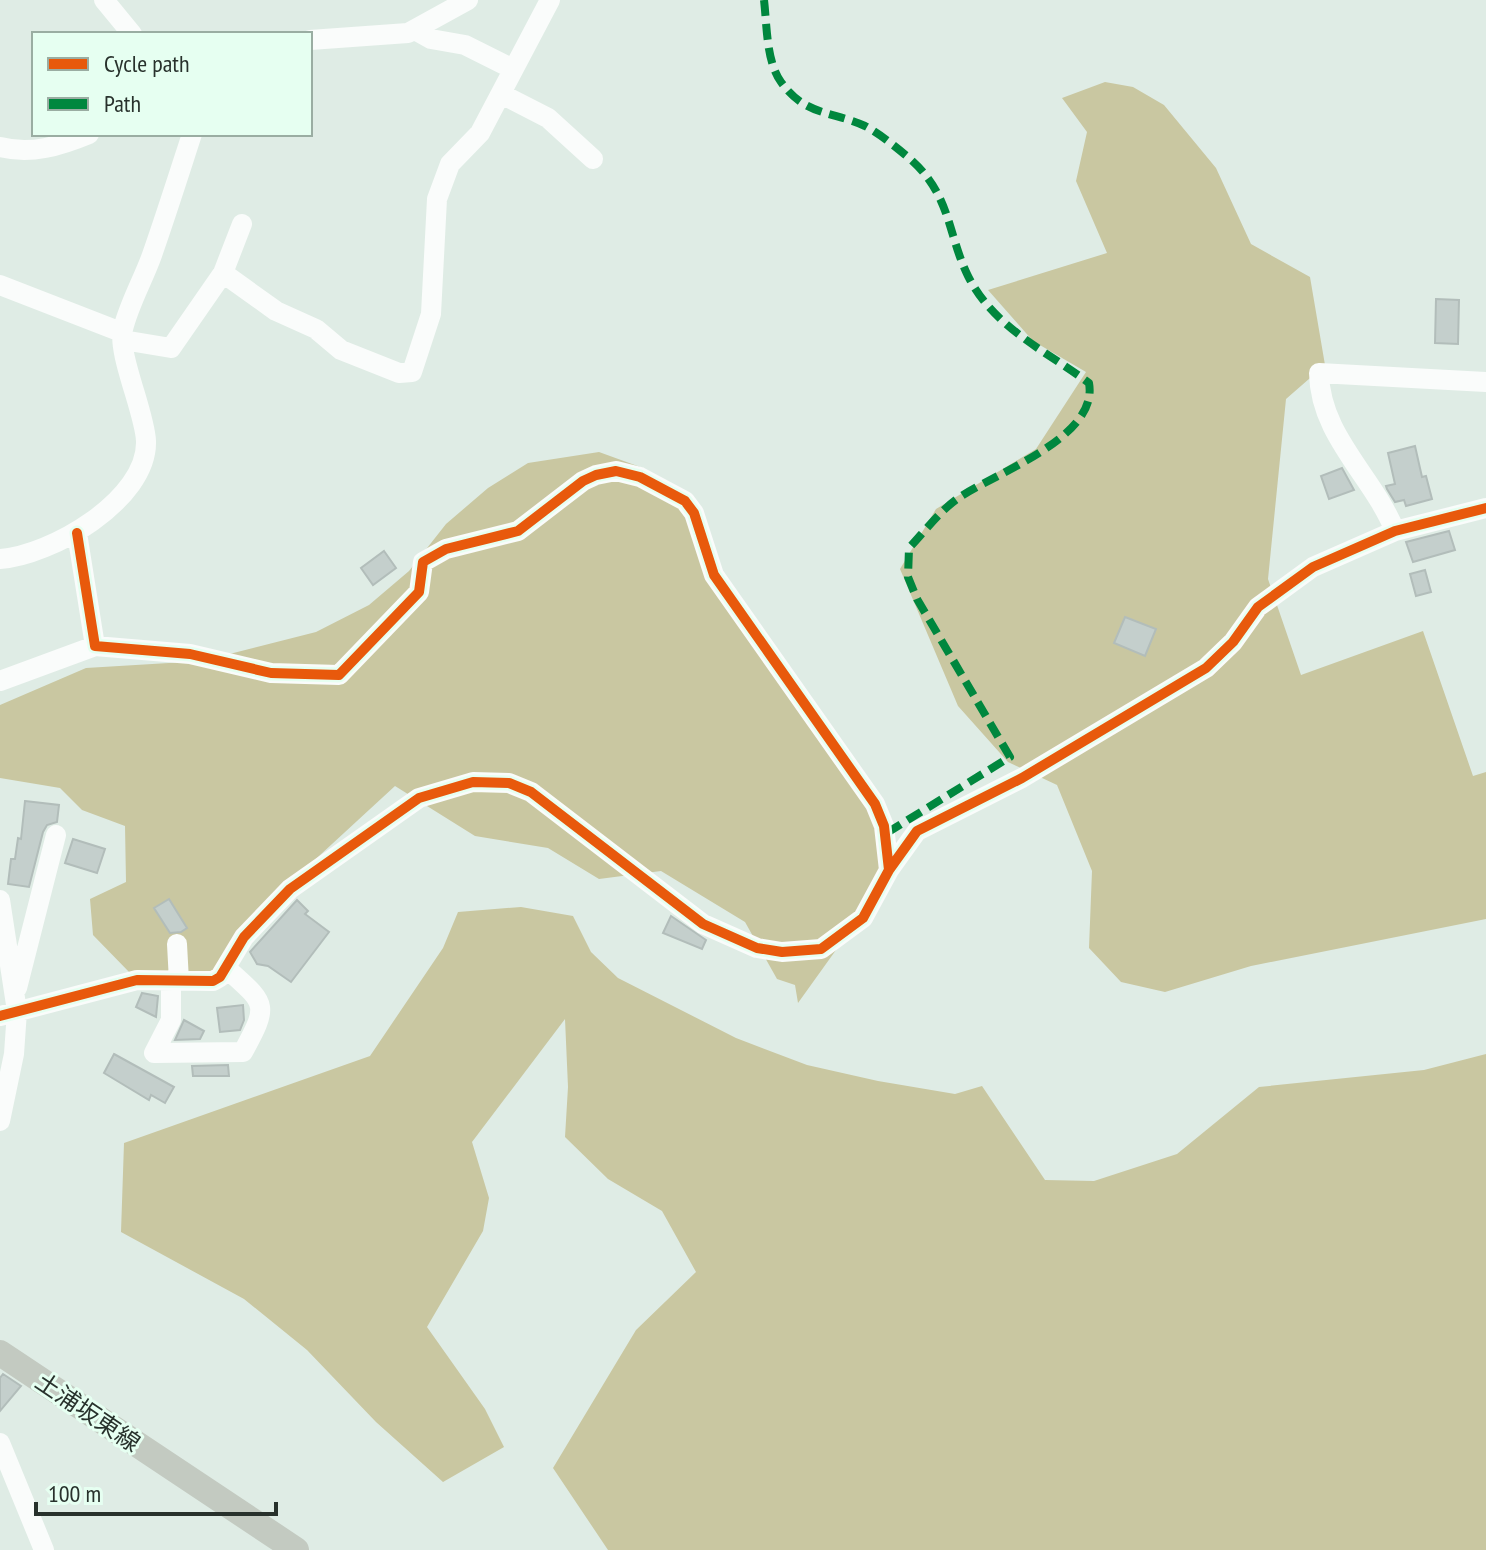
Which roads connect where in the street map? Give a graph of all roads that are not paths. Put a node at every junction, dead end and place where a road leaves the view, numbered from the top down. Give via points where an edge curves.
1 (104, 0) edge
2 (468, 0) edge
3 (550, 0) edge
4 (415, 30) junction
5 (130, 32) edge
6 (312, 40) edge
7 (513, 69) junction
8 (501, 94) junction
9 (84, 136) edge
10 (191, 136) edge
11 (0, 147) edge
12 (593, 159) dead end
13 (242, 224) dead end
14 (223, 273) junction
15 (0, 285) edge
16 (122, 336) junction
17 (1486, 382) edge
18 (1486, 508) edge
19 (1395, 531) junction
20 (77, 533) junction
21 (0, 559) edge
22 (95, 646) junction
23 (0, 681) edge
24 (56, 835) dead end
25 (889, 870) junction
26 (0, 900) edge
27 (177, 944) dead end
28 (226, 968) junction
29 (175, 981) junction
30 (11, 1007) edge
31 (0, 1121) edge
32 (0, 1353) edge
33 (0, 1443) edge
34 (44, 1550) edge
35 (296, 1550) edge

1 - 5 street
2 - 4 street
3 - 7 street
4 - 6 street
4 - 7 street via 431,39 465,45
7 - 8 street
8 - 12 street via 548,118
8 - 14 street via 480,133 450,164 437,199 431,314 412,372 399,373 341,350
9 - 11 street via 20,152
10 - 16 street
13 - 14 street
14 - 16 street via 171,348
15 - 16 street
16 - 20 street via 146,443 137,475 122,496
17 - 19 street via 1319,373 1338,440 1374,489
18 - 19 street
19 - 25 street via 1313,567 1258,607 1206,668 1022,778 917,831
20 - 21 street
20 - 22 street
22 - 23 street
22 - 25 street via 190,654 271,673 339,675 419,592 423,562 446,549 518,531 596,475 616,471 640,477 685,501 694,513 714,575 875,804 884,826
24 - 30 street
25 - 28 street via 863,918 821,949 757,948 703,924 531,792 509,783 473,782 419,798 290,889 244,937
26 - 30 street
27 - 29 street
28 - 29 street via 213,981
28 - 29 street via 259,1000 262,1010 243,1052 154,1053 171,1020
29 - 30 street via 137,980
30 - 31 street via 14,1054
32 - 35 main road, 土浦坂東線
33 - 34 street

